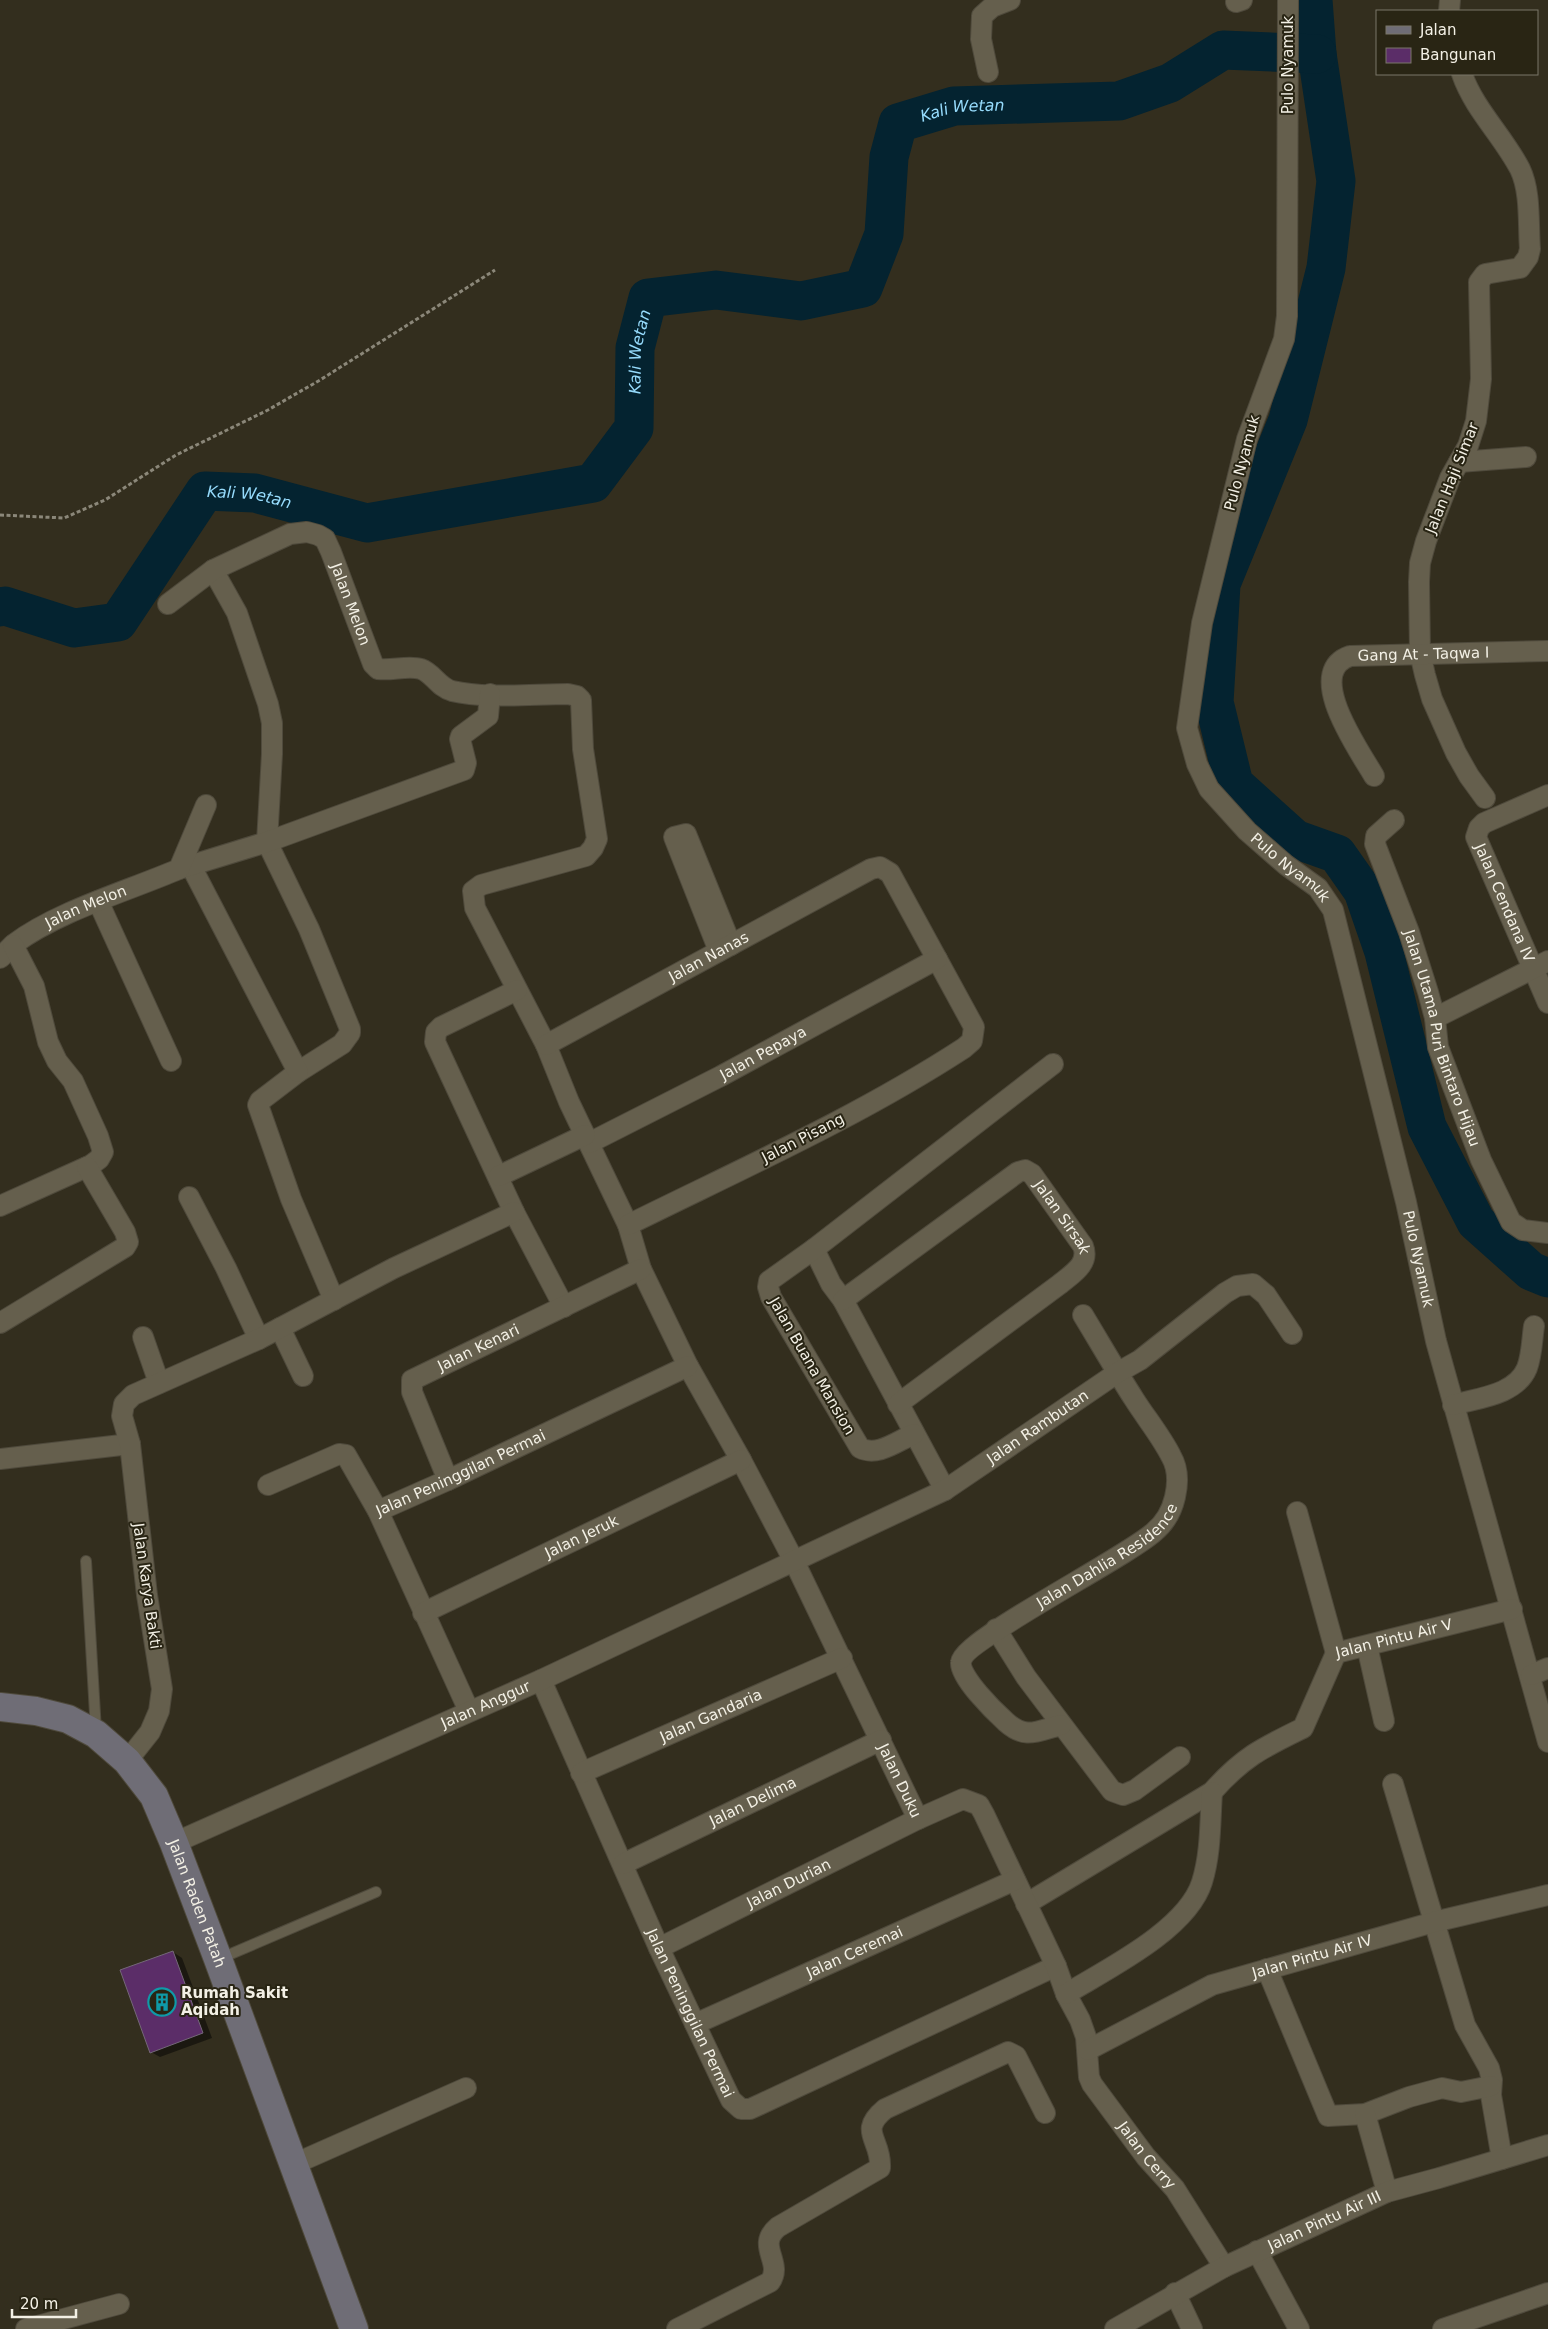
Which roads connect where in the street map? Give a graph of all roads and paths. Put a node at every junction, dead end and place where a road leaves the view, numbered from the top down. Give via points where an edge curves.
1 (1010, 0) edge
2 (1288, 0) edge
3 (988, 72) dead end
4 (1462, 75) edge
5 (495, 270) dead end
6 (1526, 457) dead end
7 (1459, 462) junction
8 (0, 515) edge
9 (213, 570) junction
10 (168, 604) dead end
11 (1548, 651) edge
12 (1420, 653) junction
13 (490, 694) junction
14 (1374, 776) dead end
15 (1547, 795) edge
16 (1485, 798) dead end
17 (206, 805) dead end
18 (1394, 820) dead end
19 (267, 842) junction
20 (185, 868) junction
21 (98, 901) junction
22 (725, 948) junction
23 (7, 951) edge
24 (937, 959) junction
25 (1540, 964) edge
26 (517, 990) junction
27 (1548, 1003) edge
28 (1435, 1018) junction
29 (546, 1046) junction
30 (171, 1061) dead end
31 (1053, 1064) dead end
32 (298, 1072) junction
33 (587, 1139) junction
34 (87, 1168) junction
35 (499, 1176) junction
36 (189, 1197) dead end
37 (1399, 1204) dead end
38 (0, 1206) edge
39 (514, 1212) junction
40 (628, 1225) junction
41 (1413, 1233) junction
42 (1548, 1233) edge
43 (814, 1249) junction
44 (641, 1268) junction
45 (334, 1300) junction
46 (843, 1300) junction
47 (564, 1306) junction
48 (1083, 1314) dead end
49 (0, 1323) edge
50 (1534, 1326) dead end
51 (280, 1328) junction
52 (1292, 1334) dead end
53 (143, 1337) dead end
54 (259, 1338) junction
55 (688, 1366) junction
56 (1117, 1373) junction
57 (303, 1376) dead end
58 (159, 1383) junction
59 (898, 1404) junction
60 (1453, 1405) junction
61 (914, 1434) junction
62 (130, 1444) junction
63 (0, 1459) edge
64 (741, 1460) junction
65 (448, 1480) junction
66 (268, 1485) dead end
67 (945, 1490) junction
68 (378, 1511) junction
69 (1297, 1512) dead end
70 (86, 1561) dead end
71 (794, 1561) junction
72 (1512, 1609) junction
73 (423, 1613) junction
74 (996, 1629) junction
75 (1367, 1646) junction
76 (1336, 1653) junction
77 (842, 1658) junction
78 (1539, 1672) edge
79 (541, 1680) junction
80 (0, 1707) edge
81 (469, 1711) junction
82 (1384, 1720) dead end
83 (1061, 1724) junction
84 (96, 1734) junction
85 (881, 1740) junction
86 (1548, 1742) edge
87 (1180, 1757) dead end
88 (127, 1760) junction
89 (581, 1773) junction
90 (1393, 1784) dead end
91 (1217, 1787) junction
92 (918, 1819) junction
93 (174, 1842) junction
94 (623, 1864) junction
95 (1015, 1880) junction
96 (376, 1892) dead end
97 (1548, 1895) edge
98 (1026, 1904) junction
99 (1434, 1922) junction
100 (659, 1948) junction
101 (218, 1959) junction
102 (1056, 1966) junction
103 (1268, 1969) junction
104 (1066, 1994) junction
105 (695, 2024) junction
106 (1087, 2044) junction
107 (1491, 2086) junction
108 (466, 2088) dead end
109 (1045, 2113) dead end
110 (1365, 2114) junction
111 (1548, 2145) edge
112 (1502, 2159) junction
113 (292, 2165) junction
114 (1387, 2192) junction
115 (1257, 2251) junction
116 (1224, 2267) junction
117 (1175, 2293) junction
118 (1548, 2293) edge
119 (119, 2304) dead end
120 (26, 2329) edge
121 (354, 2329) edge
122 (677, 2329) edge
123 (1114, 2329) edge
124 (1192, 2329) edge
125 (1299, 2329) edge
126 (1443, 2329) edge

1 - 3 street via 992,7 982,16 980,39
2 - 41 street, Pulo Nyamuk via 1287,316 1284,339 1247,439 1202,623 1187,728 1196,764 1209,789 1247,832 1318,888 1333,910
4 - 7 street, Jalan Haji Simar via 1520,170 1527,193 1530,249 1520,268 1485,274 1479,282 1479,399 1476,421
5 - 8 path via 320,380 268,410 176,455 105,500 64,518
6 - 7 street
7 - 12 street, Jalan Haji Simar via 1446,488 1420,562
9 - 10 street, Jalan Melon
9 - 13 street, Jalan Melon via 290,534 307,532 318,535 325,539 332,552 373,664 378,669 420,668 428,672 436,683 452,691
9 - 19 street via 237,614 272,723
11 - 12 street, Gang At - Taqwa I
12 - 14 street, Gang At - Taqwa I via 1350,656 1337,663 1332,676 1337,710
12 - 16 street, Jalan Haji Simar via 1432,699 1456,753
13 - 19 street, Jalan Melon via 488,716 461,736 466,763 464,770
13 - 26 street, Jalan Melon via 568,694 581,700 583,750 597,839 586,856 481,885 474,892 475,908
15 - 25 street, Jalan Cendana IV via 1484,823 1476,837
17 - 20 street
18 - 28 street, Jalan Utama Puri Bintaro Hijau via 1376,836 1375,844 1409,932
19 - 20 street, Jalan Melon
19 - 32 street via 309,929 350,1029 342,1044
20 - 21 street, Jalan Melon
20 - 32 street
21 - 23 street, Jalan Melon via 45,926
21 - 30 street
22 - 22 street via 674,837 686,834
22 - 24 street, Jalan Nanas via 871,868 880,867 890,874
22 - 29 street, Jalan Nanas
23 - 34 street via 34,986 48,1042 56,1060 73,1081 98,1136 103,1152 99,1160
24 - 33 street, Jalan Pepaya via 721,1076
24 - 40 street, Jalan Pisang via 974,1027 972,1040 934,1068 877,1100
25 - 27 street
25 - 28 street
26 - 29 street
26 - 35 street via 441,1027 435,1037
28 - 42 street, Jalan Utama Puri Bintaro Hijau via 1438,1047 1507,1218 1517,1228
29 - 33 street
31 - 43 street, Jalan Buana Mansion
32 - 45 street via 260,1101 258,1108 291,1199
33 - 35 street
33 - 40 street
34 - 38 street
34 - 49 street via 128,1242 125,1247
35 - 39 street
36 - 54 street
37 - 41 street via 1404,1227
39 - 45 street
39 - 47 street
40 - 44 street
41 - 60 street, Pulo Nyamuk
43 - 46 street via 831,1284
43 - 61 street, Jalan Buana Mansion via 769,1281 771,1297 860,1448 878,1451
44 - 47 street, Jalan Kenari
44 - 55 street
45 - 51 street
46 - 59 street
46 - 59 street, Jalan Sirsak via 1025,1170 1032,1174 1083,1246 1085,1254 1081,1265 1060,1284
47 - 65 street, Jalan Kenari via 412,1380 412,1392
48 - 56 street
50 - 60 street via 1527,1366 1522,1376 1502,1392
51 - 54 street
51 - 57 street
52 - 56 street, Jalan Rambutan via 1266,1295 1253,1284 1237,1286 1140,1360
53 - 58 street
54 - 58 street
55 - 64 street
55 - 65 street, Jalan Peninggilan Permai
56 - 67 street, Jalan Rambutan
56 - 74 street, Jalan Dahlia Residence via 1172,1457 1177,1477 1176,1496 1168,1517 1154,1532 1081,1581
58 - 62 street, Jalan Karya Bakti via 133,1395 124,1404 122,1416
59 - 61 street
60 - 72 street, Pulo Nyamuk
61 - 67 street
62 - 63 street
62 - 88 street, Jalan Karya Bakti via 147,1595 162,1689 159,1711 150,1732
64 - 71 street
64 - 73 street, Jalan Jeruk
65 - 68 street, Jalan Peninggilan Permai
66 - 68 street via 339,1454 346,1455
67 - 71 street, Jalan Rambutan
68 - 73 street, Jalan Peninggilan Permai
69 - 76 street
70 - 84 lane
71 - 77 street, Jalan Duku
71 - 79 street, Jalan Anggur
72 - 75 street, Jalan Pintu Air V
72 - 78 street, Pulo Nyamuk
73 - 81 street, Jalan Peninggilan Permai
74 - 83 street
74 - 83 street, Jalan Dahlia Residence via 965,1653 960,1662 964,1673 992,1710 1016,1730 1026,1734
75 - 76 street, Jalan Pintu Air V
75 - 82 street
76 - 91 street, Jalan Pintu Air V via 1303,1728 1259,1748 1231,1769
77 - 85 street, Jalan Duku
77 - 89 street, Jalan Gandaria
78 - 86 street, Pulo Nyamuk
79 - 81 street, Jalan Anggur
79 - 89 street, Jalan Peninggilan Permai
80 - 84 main road, Jalan Raden Patah via 68,1719
81 - 93 street, Jalan Anggur
83 - 87 street via 1112,1791 1123,1795
84 - 88 main road, Jalan Raden Patah
85 - 92 street, Jalan Duku
85 - 94 street, Jalan Delima
88 - 93 main road, Jalan Raden Patah via 154,1796
89 - 94 street, Jalan Peninggilan Permai
90 - 99 street
91 - 98 street
91 - 104 street via 1207,1862 1201,1885 1187,1910 1148,1944
92 - 95 street, Jalan Duku via 964,1799 979,1805
92 - 100 street, Jalan Durian
93 - 101 main road, Jalan Raden Patah
94 - 100 street, Jalan Peninggilan Permai
95 - 98 street, Jalan Duku
95 - 105 street, Jalan Ceremai
96 - 101 lane
97 - 99 street, Jalan Pintu Air IV
98 - 102 street, Jalan Duku
99 - 103 street, Jalan Pintu Air IV
99 - 107 street via 1465,2025 1485,2058
100 - 105 street, Jalan Peninggilan Permai
101 - 113 main road, Jalan Raden Patah
102 - 104 street, Jalan Duku
102 - 105 street, Jalan Peninggilan Permai via 750,2109 741,2109 731,2100
103 - 106 street, Jalan Pintu Air IV via 1212,1985
103 - 110 street via 1328,2116
104 - 106 street, Jalan Duku via 1080,2020
106 - 116 street, Jalan Cerry via 1092,2084 1174,2189
107 - 110 street via 1461,2092 1442,2088
107 - 112 street
108 - 113 street
109 - 122 street via 1016,2056 1008,2052 885,2109 870,2128 880,2168 770,2234 768,2241 774,2276 770,2282
110 - 114 street
111 - 112 street, Jalan Pintu Air III
112 - 114 street, Jalan Pintu Air III
113 - 121 main road, Jalan Raden Patah
114 - 115 street, Jalan Pintu Air III
115 - 116 street, Jalan Pintu Air III
115 - 125 street
116 - 117 street, Jalan Pintu Air III
117 - 123 street, Jalan Pintu Air III
117 - 124 street
118 - 126 street
119 - 120 street

